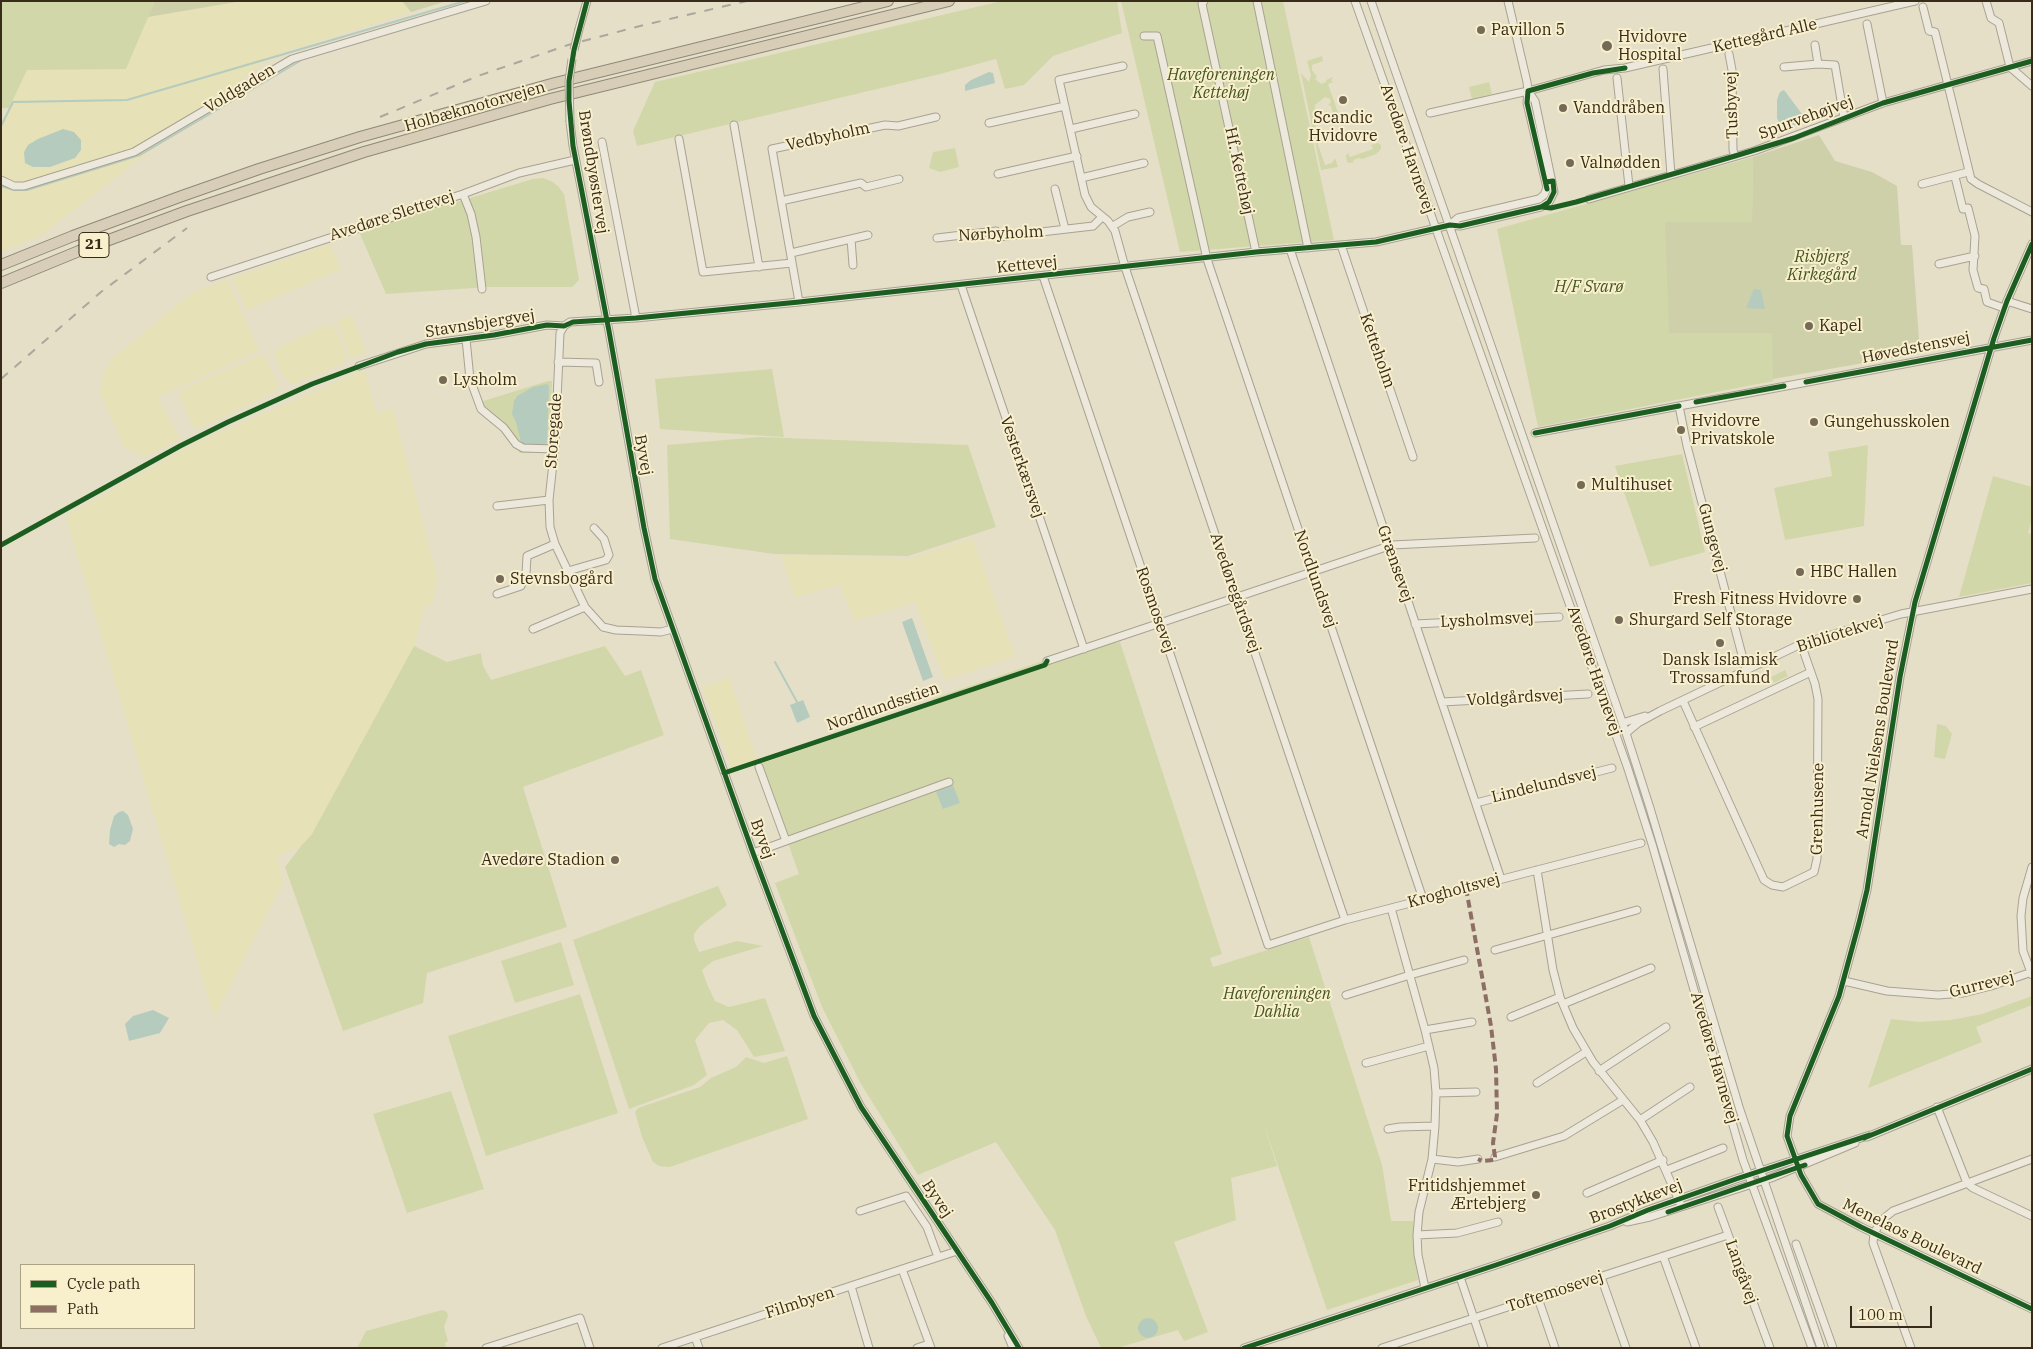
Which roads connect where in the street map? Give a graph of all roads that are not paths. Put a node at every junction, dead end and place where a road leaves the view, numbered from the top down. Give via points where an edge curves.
1 (486, 1) edge
2 (587, 1) edge
3 (888, 1) edge
4 (949, 1) edge
5 (1204, 1) edge
6 (1257, 1) edge
7 (1355, 1) edge
8 (1371, 1) edge
9 (1508, 1) edge
10 (1915, 1) edge
11 (1986, 1) edge
12 (1923, 7) dead end
13 (1867, 24) dead end
14 (1144, 36) dead end
15 (1814, 45) dead end
16 (1729, 54) dead end
17 (2032, 61) edge
18 (1818, 64) junction
19 (1123, 66) dead end
20 (1784, 67) dead end
21 (2010, 67) junction
22 (1664, 69) dead end
23 (1617, 78) dead end
24 (1947, 85) junction
25 (2032, 86) edge
26 (1528, 91) junction
27 (1883, 104) junction
28 (1065, 106) junction
29 (1430, 113) dead end
30 (1135, 114) dead end
31 (936, 117) dead end
32 (1844, 118) junction
33 (989, 123) dead end
34 (734, 125) dead end
35 (1071, 129) junction
36 (679, 138) dead end
37 (602, 142) dead end
38 (1077, 156) junction
39 (1735, 156) junction
40 (575, 160) junction
41 (1144, 163) dead end
42 (998, 174) dead end
43 (1671, 174) junction
44 (1955, 176) junction
45 (1969, 176) junction
46 (1081, 178) junction
47 (899, 179) dead end
48 (1, 180) edge
49 (1922, 184) dead end
50 (1629, 186) junction
51 (1055, 189) dead end
52 (463, 194) junction
53 (1589, 199) dead end
54 (781, 201) junction
55 (1150, 212) dead end
56 (2032, 212) edge
57 (1102, 216) junction
58 (1450, 225) junction
59 (1113, 226) junction
60 (1435, 228) junction
61 (1064, 229) junction
62 (868, 235) dead end
63 (937, 238) dead end
64 (851, 239) junction
65 (2032, 244) edge
66 (1341, 245) junction
67 (1308, 248) junction
68 (1290, 249) junction
69 (1256, 252) junction
70 (791, 253) junction
71 (1975, 256) junction
72 (2029, 258) edge
73 (1207, 259) junction
74 (792, 263) junction
75 (1939, 264) dead end
76 (1, 265) edge
77 (853, 266) dead end
78 (759, 267) junction
79 (1125, 267) junction
80 (1043, 276) junction
81 (211, 277) dead end
82 (1, 283) edge
83 (961, 285) junction
84 (482, 289) dead end
85 (799, 302) junction
86 (2006, 304) junction
87 (2032, 309) edge
88 (606, 318) junction
89 (636, 318) junction
90 (564, 326) junction
91 (466, 339) junction
92 (2032, 340) edge
93 (1991, 347) junction
94 (558, 362) junction
95 (359, 366) dead end
96 (599, 382) dead end
97 (1679, 406) junction
98 (1535, 433) dead end
99 (554, 449) junction
100 (1413, 457) dead end
101 (549, 500) junction
102 (497, 506) dead end
103 (594, 528) dead end
104 (1534, 538) dead end
105 (555, 544) junction
106 (1389, 546) junction
107 (568, 571) junction
108 (1312, 572) junction
109 (2032, 590) edge
110 (497, 594) dead end
111 (1236, 598) junction
112 (585, 607) junction
113 (1913, 612) junction
114 (1559, 617) dead end
115 (1160, 624) junction
116 (1415, 624) junction
117 (532, 629) dead end
118 (672, 630) junction
119 (1801, 644) junction
120 (1084, 649) junction
121 (1046, 661) dead end
122 (1746, 670) junction
123 (1811, 672) junction
124 (1588, 694) dead end
125 (1683, 701) junction
126 (1442, 702) junction
127 (1660, 711) junction
128 (1622, 723) junction
129 (1694, 727) junction
130 (1626, 733) junction
131 (759, 767) dead end
132 (1612, 768) dead end
133 (949, 782) dead end
134 (1476, 803) junction
135 (786, 841) junction
136 (1641, 843) dead end
137 (753, 852) junction
138 (2032, 867) edge
139 (1537, 870) junction
140 (1502, 879) junction
141 (1423, 899) junction
142 (1391, 908) junction
143 (1637, 910) dead end
144 (1345, 920) junction
145 (1547, 936) junction
146 (1268, 945) joint
147 (1495, 950) dead end
148 (1464, 960) dead end
149 (1651, 968) dead end
150 (2031, 973) edge
151 (1410, 975) junction
152 (1844, 981) junction
153 (1346, 995) dead end
154 (1562, 1000) junction
155 (1511, 1017) dead end
156 (1472, 1022) dead end
157 (1666, 1027) dead end
158 (1425, 1030) junction
159 (1429, 1046) junction
160 (1586, 1052) junction
161 (1366, 1063) dead end
162 (2032, 1069) edge
163 (1599, 1071) junction
164 (1537, 1083) dead end
165 (1690, 1087) dead end
166 (1476, 1092) dead end
167 (1436, 1093) junction
168 (1623, 1100) junction
169 (1937, 1108) junction
170 (1640, 1120) junction
171 (1435, 1126) junction
172 (1388, 1129) dead end
173 (1870, 1135) junction
174 (1723, 1148) dead end
175 (1495, 1157) dead end
176 (1432, 1159) junction
177 (1478, 1159) dead end
178 (1796, 1159) junction
179 (2032, 1159) edge
180 (1663, 1160) junction
181 (1798, 1168) junction
182 (1667, 1170) junction
183 (1760, 1171) junction
184 (1749, 1175) junction
185 (1764, 1181) junction
186 (1967, 1183) junction
187 (1752, 1184) junction
188 (1587, 1193) dead end
189 (1679, 1199) junction
190 (1682, 1207) junction
191 (1718, 1207) dead end
192 (860, 1211) dead end
193 (2032, 1216) edge
194 (1498, 1222) dead end
195 (1610, 1226) junction
196 (1874, 1233) junction
197 (1417, 1234) junction
198 (1728, 1235) junction
199 (1796, 1244) dead end
200 (957, 1251) junction
201 (1663, 1256) junction
202 (938, 1258) junction
203 (902, 1269) junction
204 (1460, 1277) junction
205 (1601, 1277) junction
206 (851, 1286) junction
207 (1425, 1288) junction
208 (1538, 1298) junction
209 (2032, 1309) edge
210 (1474, 1319) junction
211 (1004, 1324) junction
212 (696, 1337) junction
213 (1397, 1345) edge
214 (930, 1346) edge
215 (486, 1348) edge
216 (590, 1348) edge
217 (662, 1348) edge
218 (699, 1348) edge
219 (869, 1348) edge
220 (917, 1348) edge
221 (1013, 1348) edge
222 (1019, 1348) edge
223 (1244, 1348) edge
224 (1382, 1348) edge
225 (1484, 1348) edge
226 (1555, 1348) edge
227 (1626, 1348) edge
228 (1696, 1348) edge
229 (1770, 1348) edge
230 (1812, 1348) edge
231 (1822, 1348) edge
232 (1834, 1348) edge
233 (1911, 1348) edge

1 - 48 street, Voldgaden via 292,59 134,152 24,186 14,186
2 - 40 street, Brøndbyøstervej, bridge via 574,50 569,88
3 - 76 highway, Holbækmotorvejen / 21 via 555,83 360,137 191,193
4 - 82 highway, Holbækmotorvejen / 21 via 550,99 364,152 187,210
5 - 69 street, Hf. Kettehøj via 1202,4
6 - 67 street
7 - 60 street, Avedøre Havnevej
8 - 58 street, Avedøre Havnevej
9 - 26 street
10 - 26 street, Kettegård Alle via 1598,72
11 - 21 street via 1991,18 1999,23
12 - 24 street via 1928,31 1935,32
13 - 27 street
14 - 73 street via 1157,36
15 - 18 street
16 - 39 street, Tusbyvej
17 - 21 street, Spurvehøjvej
18 - 20 street
18 - 32 street, Spurvehøjvej via 1835,66
19 - 28 street via 1059,80
21 - 24 street, Spurvehøjvej
21 - 25 street
22 - 43 street
23 - 50 street
24 - 27 street, Spurvehøjvej
24 - 45 street
26 - 29 street, Kettegård Alle
26 - 58 street via 1535,102 1553,181 1552,198 1541,207 1460,226
27 - 32 street, Spurvehøjvej
28 - 33 street
28 - 35 street
30 - 35 street
31 - 54 street, Vedbyholm via 772,149
32 - 39 street, Spurvehøjvej
34 - 78 street
35 - 38 street
36 - 78 street via 702,272
37 - 89 street
38 - 42 street
38 - 46 street
39 - 43 street, Spurvehøjvej
40 - 52 street, Avedøre Slettevej via 519,173
40 - 88 street, Brøndbyøstervej
41 - 46 street
43 - 50 street, Spurvehøjvej
44 - 45 street
44 - 49 street
44 - 71 street via 1963,209 1968,208 1975,236
45 - 56 street
46 - 57 street via 1087,201
47 - 54 street via 866,187 861,183
50 - 53 street, Spurvehøjvej
51 - 61 street, Nørbyholm
52 - 81 street, Avedøre Slettevej
52 - 84 street via 476,237
54 - 70 street, Vedbyholm
55 - 59 street via 1128,216
57 - 59 street
57 - 61 street, Nørbyholm via 1093,226
58 - 60 street, Kettevej
58 - 128 street, Avedøre Havnevej
59 - 79 street, Avedøregårdsvej
60 - 66 street, Kettevej via 1376,242
60 - 184 street, Avedøre Havnevej via 1627,766
61 - 63 street, Nørbyholm via 998,237 996,231
62 - 64 street
64 - 70 street
64 - 77 street
65 - 72 street, Arnold Nielsens Boulevard
66 - 67 street, Kettevej
66 - 100 street, Ketteholm
67 - 68 street, Kettevej
68 - 69 street, Kettevej
68 - 106 street, Grænsevej
69 - 73 street, Kettevej
70 - 74 street, Vedbyholm
71 - 75 street
71 - 86 street via 1973,270 1978,288 1984,289 1988,302
72 - 86 street, Arnold Nielsens Boulevard
73 - 79 street, Kettevej
73 - 108 street, Nordlundsvej
74 - 78 street
74 - 85 street, Vedbyholm
79 - 80 street, Kettevej
79 - 111 street, Avedøregårdsvej
80 - 83 street, Kettevej
80 - 115 street, Rosmosevej
83 - 85 street, Kettevej
83 - 120 street, Vesterkærsvej
85 - 89 street, Kettevej
86 - 87 street
86 - 93 street, Arnold Nielsens Boulevard
88 - 89 street, Kettevej
88 - 90 street, Stavnsbjergvej via 570,322
88 - 118 street, Byvej via 644,528 655,578
90 - 91 street, Stavnsbjergvej via 543,326
90 - 94 street, Storegade via 560,334
91 - 95 street, Stavnsbjergvej via 426,344
91 - 99 street via 470,379 481,409 523,448
92 - 93 street, Høvedstensvej
93 - 97 street, Høvedstensvej
93 - 113 street, Arnold Nielsens Boulevard
94 - 96 street via 596,363
94 - 99 street, Storegade
97 - 98 street, Høvedstensvej
97 - 122 street, Gungevej
99 - 101 street, Storegade
101 - 102 street
101 - 105 street, Storegade via 550,527
103 - 107 street via 604,539 609,555 606,560
104 - 106 street
105 - 107 street, Storegade
105 - 110 street via 527,556 526,574 521,586
106 - 108 street
106 - 116 street, Grænsevej
107 - 112 street, Storegade
108 - 111 street
108 - 141 street, Nordlundsvej
109 - 113 street, Bibliotekvej
111 - 115 street
111 - 144 street, Avedøregårdsvej
112 - 117 street
112 - 118 street, Storegade via 603,628 609,630
113 - 119 street, Bibliotekvej
113 - 152 street, Arnold Nielsens Boulevard via 1867,890
114 - 116 street, Lysholmsvej
115 - 120 street
115 - 146 street, Rosmosevej
116 - 126 street, Grænsevej
118 - 137 street, Byvej
119 - 122 street, Bibliotekvej
119 - 123 street, Grenhusene
120 - 121 street
122 - 125 street, Bibliotekvej
123 - 129 street
123 - 129 street, Grenhusene via 1818,699 1818,860 1814,872 1783,887 1764,880
124 - 126 street, Voldgårdsvej
125 - 127 street, Bibliotekvej
125 - 129 street, Grenhusene
126 - 134 street, Grænsevej
127 - 128 street, Bibliotekvej
127 - 130 street, Bibliotekvej
128 - 130 street, Avedøre Havnevej
130 - 183 street, Avedøre Havnevej
131 - 135 street, Byvej
132 - 134 street, Lindelundsvej
133 - 135 street, Byvej
134 - 140 street, Grænsevej
135 - 137 street, Byvej
136 - 139 street, Krogholtsvej
137 - 200 street, Byvej via 814,1016 837,1062 861,1107
138 - 150 street via 2021,916 2023,951
139 - 140 street, Krogholtsvej
139 - 145 street
140 - 141 street, Krogholtsvej
141 - 142 street, Krogholtsvej
142 - 144 street, Krogholtsvej
142 - 151 street
143 - 145 street
144 - 146 street, Krogholtsvej
145 - 147 street
145 - 154 street
148 - 151 street
149 - 154 street
150 - 152 street, Gurrevej via 1991,986 1938,995 1887,991
151 - 153 street
151 - 158 street
152 - 178 street, Arnold Nielsens Boulevard via 1790,1116 1788,1136
154 - 155 street
154 - 160 street
156 - 158 street
157 - 163 street
158 - 159 street
159 - 161 street
159 - 167 street
160 - 163 street
160 - 164 street
162 - 169 street, Brostykkevej
163 - 168 street
165 - 170 street
166 - 167 street
167 - 171 street
168 - 170 street
168 - 175 street via 1564,1136
169 - 173 street, Brostykkevej
169 - 186 street
170 - 180 street
171 - 172 street
171 - 176 street
173 - 178 street, Brostykkevej
173 - 181 street, Brostykkevej
174 - 182 street
176 - 177 street via 1458,1162
176 - 197 street
178 - 181 street, Arnold Nielsens Boulevard
178 - 183 street, Brostykkevej
179 - 186 street
180 - 182 street
180 - 188 street
181 - 185 street, Brostykkevej
181 - 196 street, Menelaos Boulevard via 1818,1204
182 - 189 street
183 - 184 street, Brostykkevej
183 - 185 street, Avedøre Havnevej
184 - 187 street, Avedøre Havnevej
184 - 189 street, Brostykkevej
185 - 187 street, Brostykkevej
185 - 231 street, Avedøre Havnevej
186 - 193 street
186 - 196 street via 1893,1211
187 - 190 street, Brostykkevej
187 - 230 street, Avedøre Havnevej
189 - 190 street
189 - 195 street, Brostykkevej
190 - 195 street, Brostykkevej
191 - 198 street, Langåvej
192 - 202 street via 906,1196 927,1227
194 - 197 street via 1457,1233
195 - 204 street, Brostykkevej
196 - 209 street, Menelaos Boulevard
196 - 233 street via 1873,1243
197 - 207 street
198 - 201 street, Toftemosevej
198 - 229 street, Langåvej
199 - 232 street
200 - 202 street, Filmbyen
200 - 211 street, Byvej
201 - 205 street, Toftemosevej
201 - 228 street
202 - 203 street, Filmbyen
203 - 206 street, Filmbyen
203 - 214 street
204 - 207 street, Brostykkevej
204 - 210 street
205 - 208 street, Toftemosevej
205 - 227 street
206 - 212 street, Filmbyen
206 - 219 street
207 - 223 street, Brostykkevej
208 - 210 street, Toftemosevej
208 - 226 street
210 - 213 street, Toftemosevej
210 - 225 street
211 - 221 street, Byvej
211 - 222 street, Byvej
212 - 217 street, Filmbyen
212 - 218 street
213 - 224 street, Toftemosevej
214 - 220 street
215 - 216 street via 580,1318

